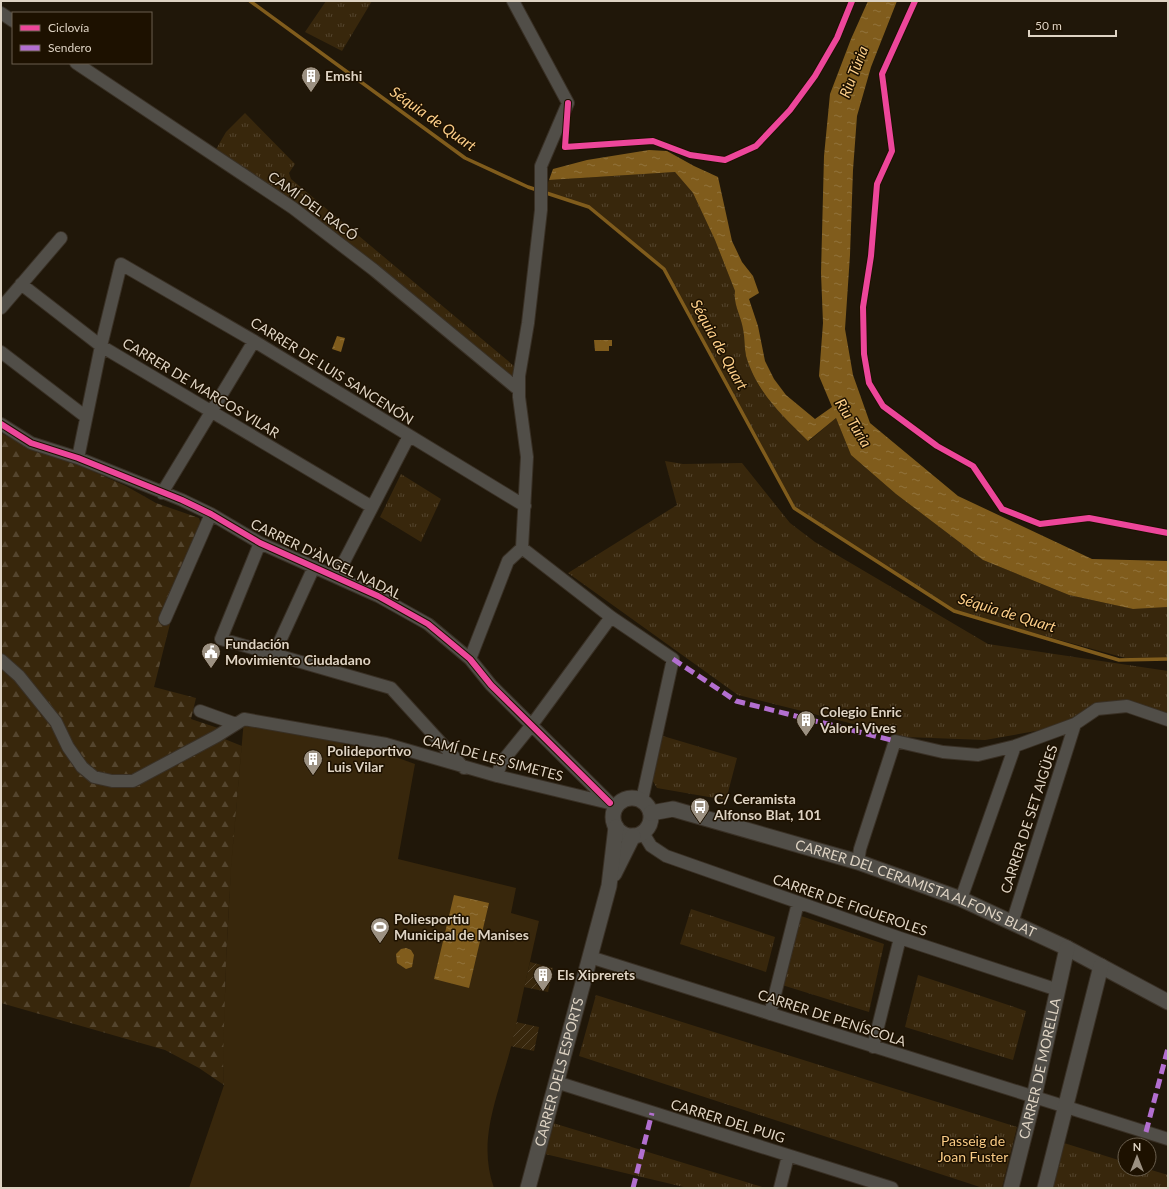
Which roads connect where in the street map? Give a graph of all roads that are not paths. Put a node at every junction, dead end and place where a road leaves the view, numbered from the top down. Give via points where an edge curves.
1 (513, 1) edge
2 (1, 13) edge
3 (12, 20) edge
4 (77, 64) edge
5 (61, 238) dead end
6 (21, 284) junction
7 (1, 308) edge
8 (254, 341) junction
9 (101, 346) junction
10 (1, 352) edge
11 (519, 390) junction
12 (211, 412) junction
13 (86, 417) junction
14 (1, 424) edge
15 (409, 436) junction
16 (78, 458) junction
17 (162, 493) junction
18 (525, 506) junction
19 (372, 507) junction
20 (211, 514) junction
21 (260, 543) junction
22 (522, 548) junction
23 (314, 567) junction
24 (336, 577) junction
25 (611, 617) junction
26 (165, 619) dead end
27 (274, 654) junction
28 (470, 659) junction
29 (1, 660) edge
30 (200, 711) dead end
31 (1168, 720) edge
32 (240, 722) junction
33 (1075, 724) junction
34 (531, 726) junction
35 (1015, 746) junction
36 (464, 768) junction
37 (497, 776) junction
38 (642, 800) junction
39 (613, 804) junction
40 (651, 813) junction
41 (616, 827) junction
42 (638, 834) junction
43 (858, 862) junction
44 (609, 886) junction
45 (961, 899) junction
46 (798, 903) junction
47 (1012, 923) junction
48 (900, 938) junction
49 (1067, 948) junction
50 (590, 957) junction
51 (1101, 966) junction
52 (1058, 990) junction
53 (1168, 1002) edge
54 (770, 1014) junction
55 (873, 1047) junction
56 (556, 1082) junction
57 (1034, 1097) junction
58 (1065, 1106) junction
59 (1168, 1139) edge
60 (788, 1156) junction
61 (528, 1188) edge
62 (780, 1188) edge
63 (892, 1188) edge
64 (1011, 1188) edge
65 (1045, 1188) edge

1 - 11 street via 568,103 540,166 541,210
2 - 3 street
4 - 11 street, CAMÍ DEL RACÓ via 293,208 374,270
5 - 6 street
6 - 7 street
6 - 9 street, CARRER DE MARCOS VILAR
8 - 9 street, CARRER DE LUIS SANCENÓN via 121,264
8 - 12 street
8 - 15 street, CARRER DE LUIS SANCENÓN
9 - 12 street, CARRER DE MARCOS VILAR
9 - 13 street
10 - 13 street
11 - 18 street via 527,457
12 - 17 street
12 - 19 street, CARRER DE MARCOS VILAR
13 - 16 street
14 - 16 street, CARRER D'ÀNGEL NADAL via 31,443
15 - 18 street, CARRER DE LUIS SANCENÓN
15 - 19 street
16 - 17 street, CARRER D'ÀNGEL NADAL
17 - 20 street, CARRER D'ÀNGEL NADAL
18 - 22 street
19 - 24 street
20 - 21 street, CARRER D'ÀNGEL NADAL
20 - 26 street
21 - 23 street, CARRER D'ÀNGEL NADAL
21 - 27 street via 221,639
22 - 25 street
22 - 28 street via 508,561
23 - 24 street, CARRER D'ÀNGEL NADAL
23 - 27 street
24 - 28 street, CARRER D'ÀNGEL NADAL via 378,596 428,624
25 - 34 street
25 - 38 street via 673,659
27 - 36 street via 391,688
28 - 34 street, CARRER D'ÀNGEL NADAL via 490,685
29 - 32 street via 19,676 56,722 68,747 82,767 94,777 112,781 132,781
30 - 32 street, CAMÍ DE LES SIMETES
31 - 33 street via 1127,706 1096,709
32 - 36 street, CAMÍ DE LES SIMETES via 386,744
33 - 35 street
33 - 47 street, CARRER DE SET AIGÜES
34 - 37 street via 501,763
34 - 39 street, CARRER D'ÀNGEL NADAL
35 - 43 street via 978,755 943,752 895,742
35 - 45 street
36 - 37 street, CAMÍ DE LES SIMETES
37 - 39 street, CAMÍ DE LES SIMETES
38 - 39 street via 628,798
38 - 40 street
39 - 41 street
40 - 42 street via 649,826
40 - 43 street, CARRER DEL CERAMISTA ALFONS BLAT via 673,809
41 - 42 street via 621,832
41 - 44 street, CARRER DELS ESPORTS
42 - 44 street, CARRER DELS ESPORTS
42 - 46 street, CARRER DE FIGUEROLES via 666,856
43 - 45 street, CARRER DEL CERAMISTA ALFONS BLAT
44 - 50 street, CARRER DELS ESPORTS
45 - 47 street, CARRER DEL CERAMISTA ALFONS BLAT
46 - 48 street, CARRER DE FIGUEROLES
46 - 54 street
47 - 49 street, CARRER DEL CERAMISTA ALFONS BLAT
48 - 52 street, CARRER DE FIGUEROLES
48 - 55 street
49 - 51 street, CARRER DEL CERAMISTA ALFONS BLAT
49 - 52 street, CARRER DE MORELLA
50 - 54 street, CARRER DE PENÍSCOLA
50 - 56 street, CARRER DELS ESPORTS
51 - 53 street, CARRER DEL CERAMISTA ALFONS BLAT
51 - 58 street
52 - 57 street, CARRER DE MORELLA
54 - 55 street, CARRER DE PENÍSCOLA
55 - 57 street, CARRER DE PENÍSCOLA
56 - 60 street, CARRER DEL PUIG
56 - 61 street, CARRER DELS ESPORTS
57 - 58 street, CARRER DE PENÍSCOLA
57 - 64 street, CARRER DE MORELLA
58 - 59 street, CARRER DE PENÍSCOLA
58 - 65 street
60 - 62 street
60 - 63 street, CARRER DEL PUIG

